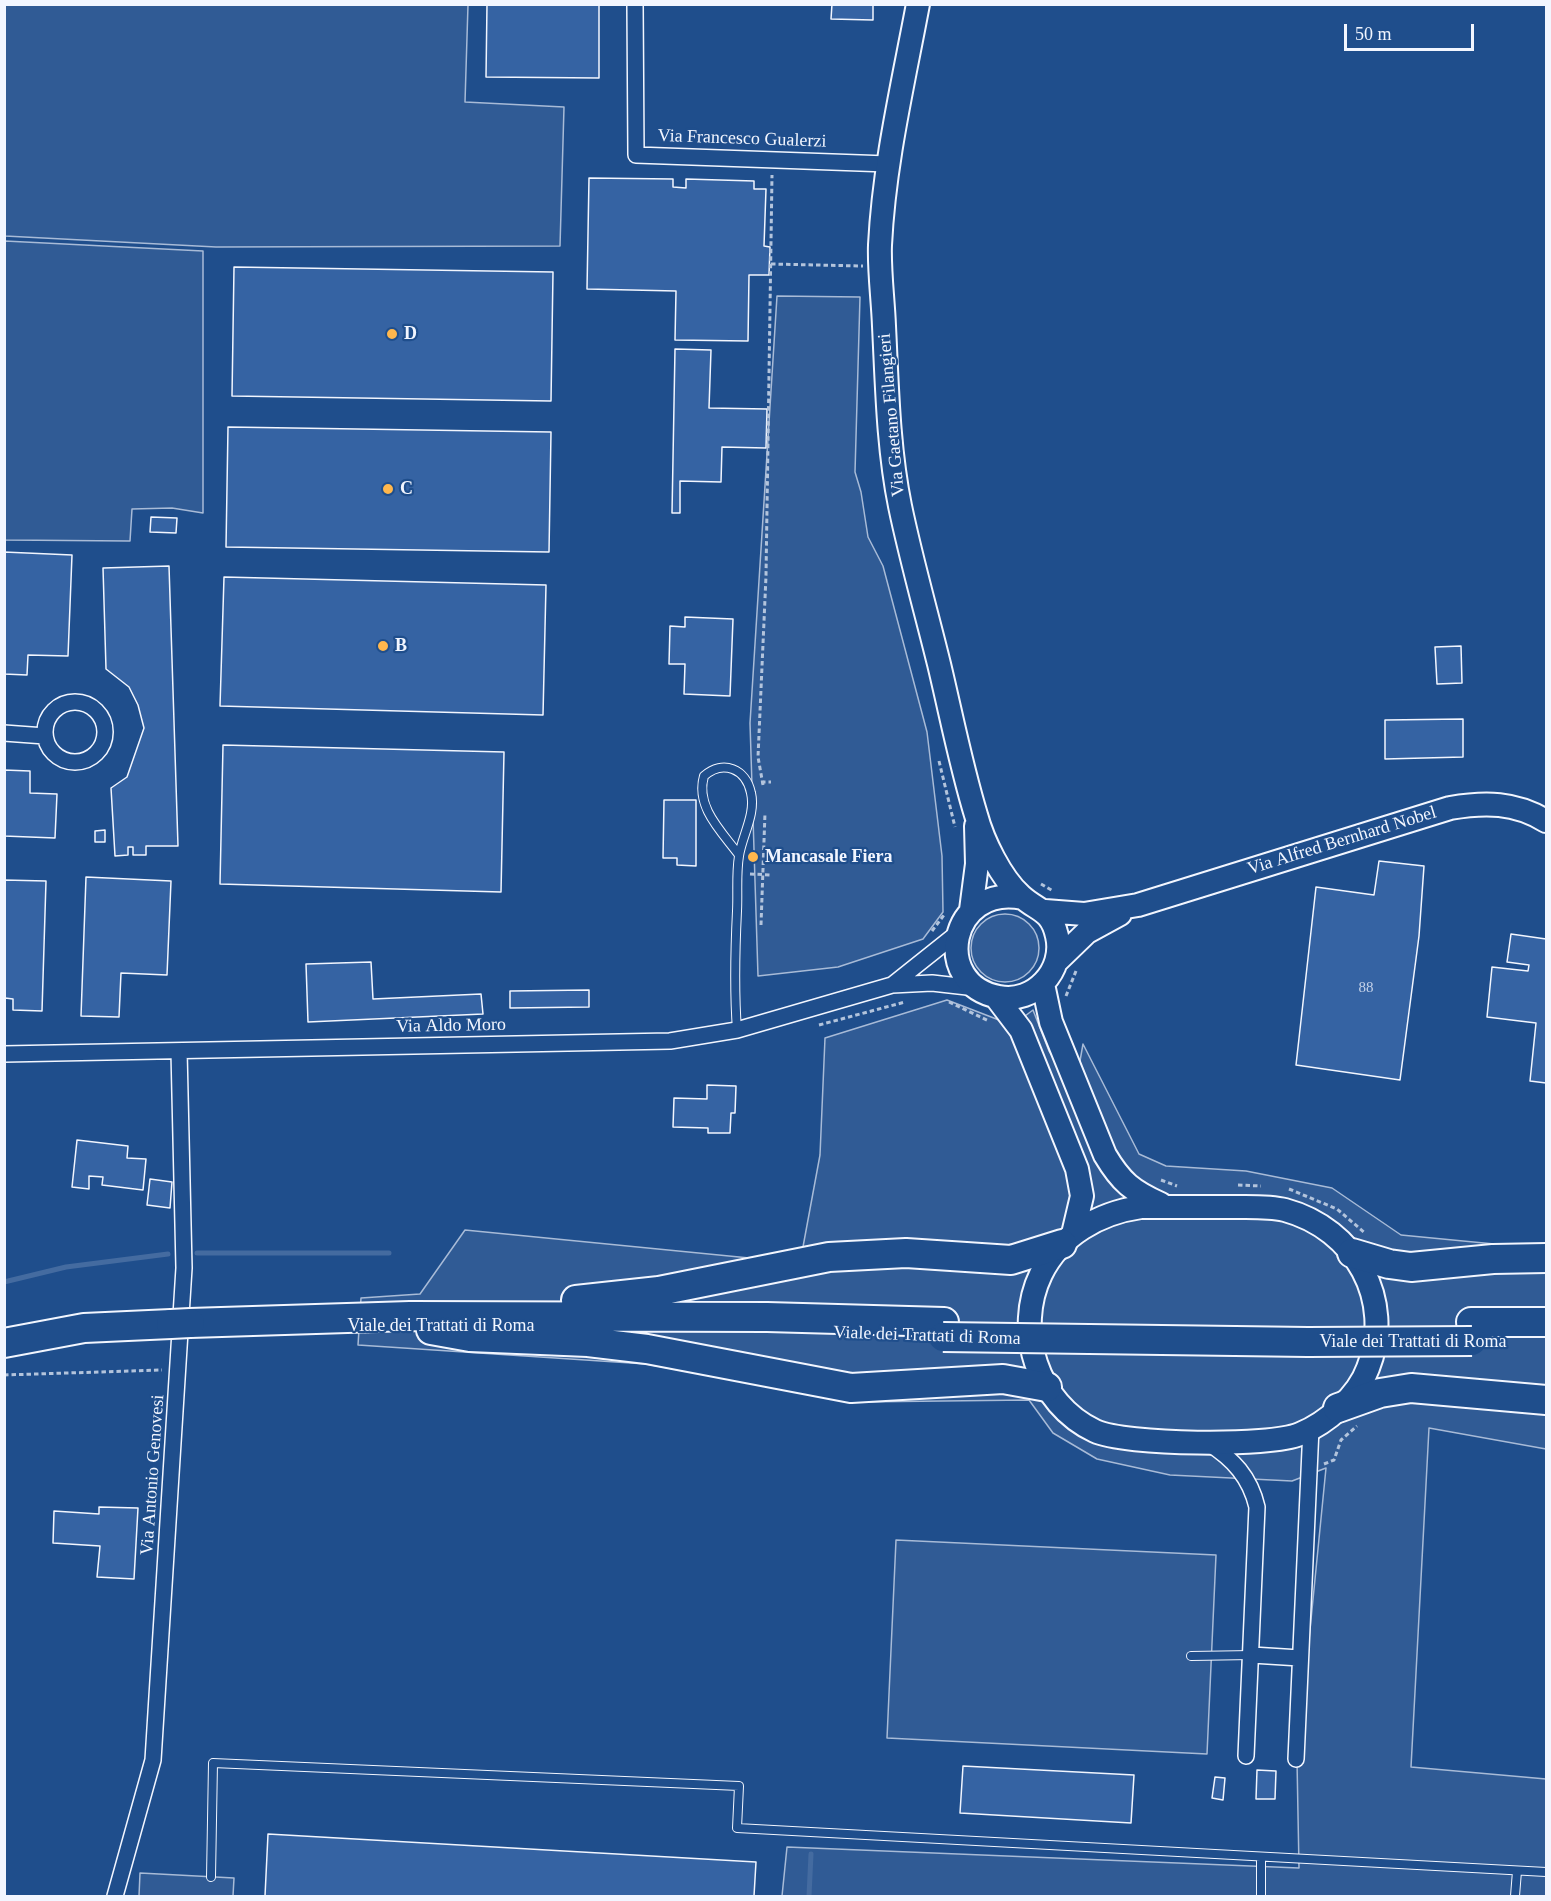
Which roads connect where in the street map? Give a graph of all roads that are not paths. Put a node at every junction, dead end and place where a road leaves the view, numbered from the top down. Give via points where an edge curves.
1 (635, 4) edge
2 (918, 4) edge
3 (888, 164) junction
4 (4, 733) edge
5 (45, 736) junction
6 (976, 819) junction
7 (1546, 821) edge
8 (739, 855) junction
9 (1023, 898) junction
10 (1138, 905) junction
11 (971, 910) junction
12 (1045, 911) junction
13 (956, 934) junction
14 (1057, 961) junction
15 (1043, 984) junction
16 (892, 985) junction
17 (986, 993) junction
18 (737, 1030) junction
19 (178, 1051) junction
20 (4, 1054) edge
21 (1167, 1207) junction
22 (1067, 1239) junction
23 (1361, 1245) junction
24 (1546, 1258) edge
25 (411, 1322) junction
26 (1546, 1322) edge
27 (1472, 1332) junction
28 (1546, 1341) edge
29 (4, 1344) edge
30 (1047, 1387) junction
31 (1546, 1400) edge
32 (1350, 1415) junction
33 (1311, 1428) junction
34 (1206, 1441) junction
35 (1252, 1655) junction
36 (1191, 1656) dead end
37 (1300, 1658) junction
38 (1246, 1756) dead end
39 (1296, 1759) dead end
40 (1261, 1857) junction
41 (1517, 1871) junction
42 (1546, 1872) edge
43 (211, 1877) dead end
44 (115, 1896) edge
45 (1261, 1896) edge
46 (1515, 1896) edge

1 - 3 street, Via Francesco Gualerzi via 636,155
2 - 3 street, Via Gaetano Filangieri
3 - 6 street, Via Gaetano Filangieri via 880,246 896,480
4 - 5 street
5 - 5 street via 60,758 77,762 94,756 101,748 105,728 96,710 87,704 69,702 54,711
6 - 9 street, Via Gaetano Filangieri via 1002,871
6 - 11 street, Via Gaetano Filangieri via 977,864
7 - 10 street, Via Alfred Bernhard Nobel via 1518,807 1495,803 1450,808
8 - 8 lane via 752,796 745,777 720,766 704,776 702,799
8 - 18 lane via 734,990
9 - 11 street via 990,898
9 - 12 street
10 - 12 street, Via Alfred Bernhard Nobel via 1084,914
10 - 14 street, Via Alfred Bernhard Nobel via 1087,932
11 - 13 street
12 - 14 street via 1057,935
13 - 16 street, Via Aldo Moro
13 - 17 street via 963,974
14 - 15 street
15 - 17 street via 1021,997
15 - 21 street via 1051,1022 1105,1155 1135,1192
16 - 17 street, Via Aldo Moro via 932,982
16 - 18 street, Via Aldo Moro
17 - 22 street via 1021,1030 1077,1169 1082,1196
18 - 19 street, Via Aldo Moro via 670,1041
19 - 20 street, Via Aldo Moro
19 - 44 street, Via Antonio Genovesi via 184,1268 153,1760
21 - 22 street via 1107,1214
21 - 23 street via 1283,1209
22 - 25 highway via 1011,1260 906,1253 829,1257 659,1291 488,1304
22 - 30 street via 1043,1270 1033,1293 1029,1331 1032,1351
23 - 24 highway via 1389,1264 1411,1267
23 - 32 street via 1376,1309 1377,1334
25 - 27 highway, Viale dei Trattati di Roma via 767,1317 943,1330
25 - 29 highway, Viale dei Trattati di Roma via 181,1323 84,1328
25 - 30 highway via 470,1337 647,1349 851,1388 1003,1379
26 - 27 highway, Viale dei Trattati di Roma
27 - 28 highway, Viale dei Trattati di Roma
30 - 34 street via 1070,1414 1095,1431 1144,1441
31 - 32 highway via 1411,1388 1380,1393
32 - 33 street
33 - 34 street via 1278,1440
33 - 37 street
34 - 35 street via 1240,1470 1257,1507
35 - 36 lane
35 - 37 street
35 - 38 street
37 - 39 street
40 - 41 lane
40 - 43 lane via 737,1828 739,1786 213,1763
40 - 45 lane
41 - 42 lane
41 - 46 lane

